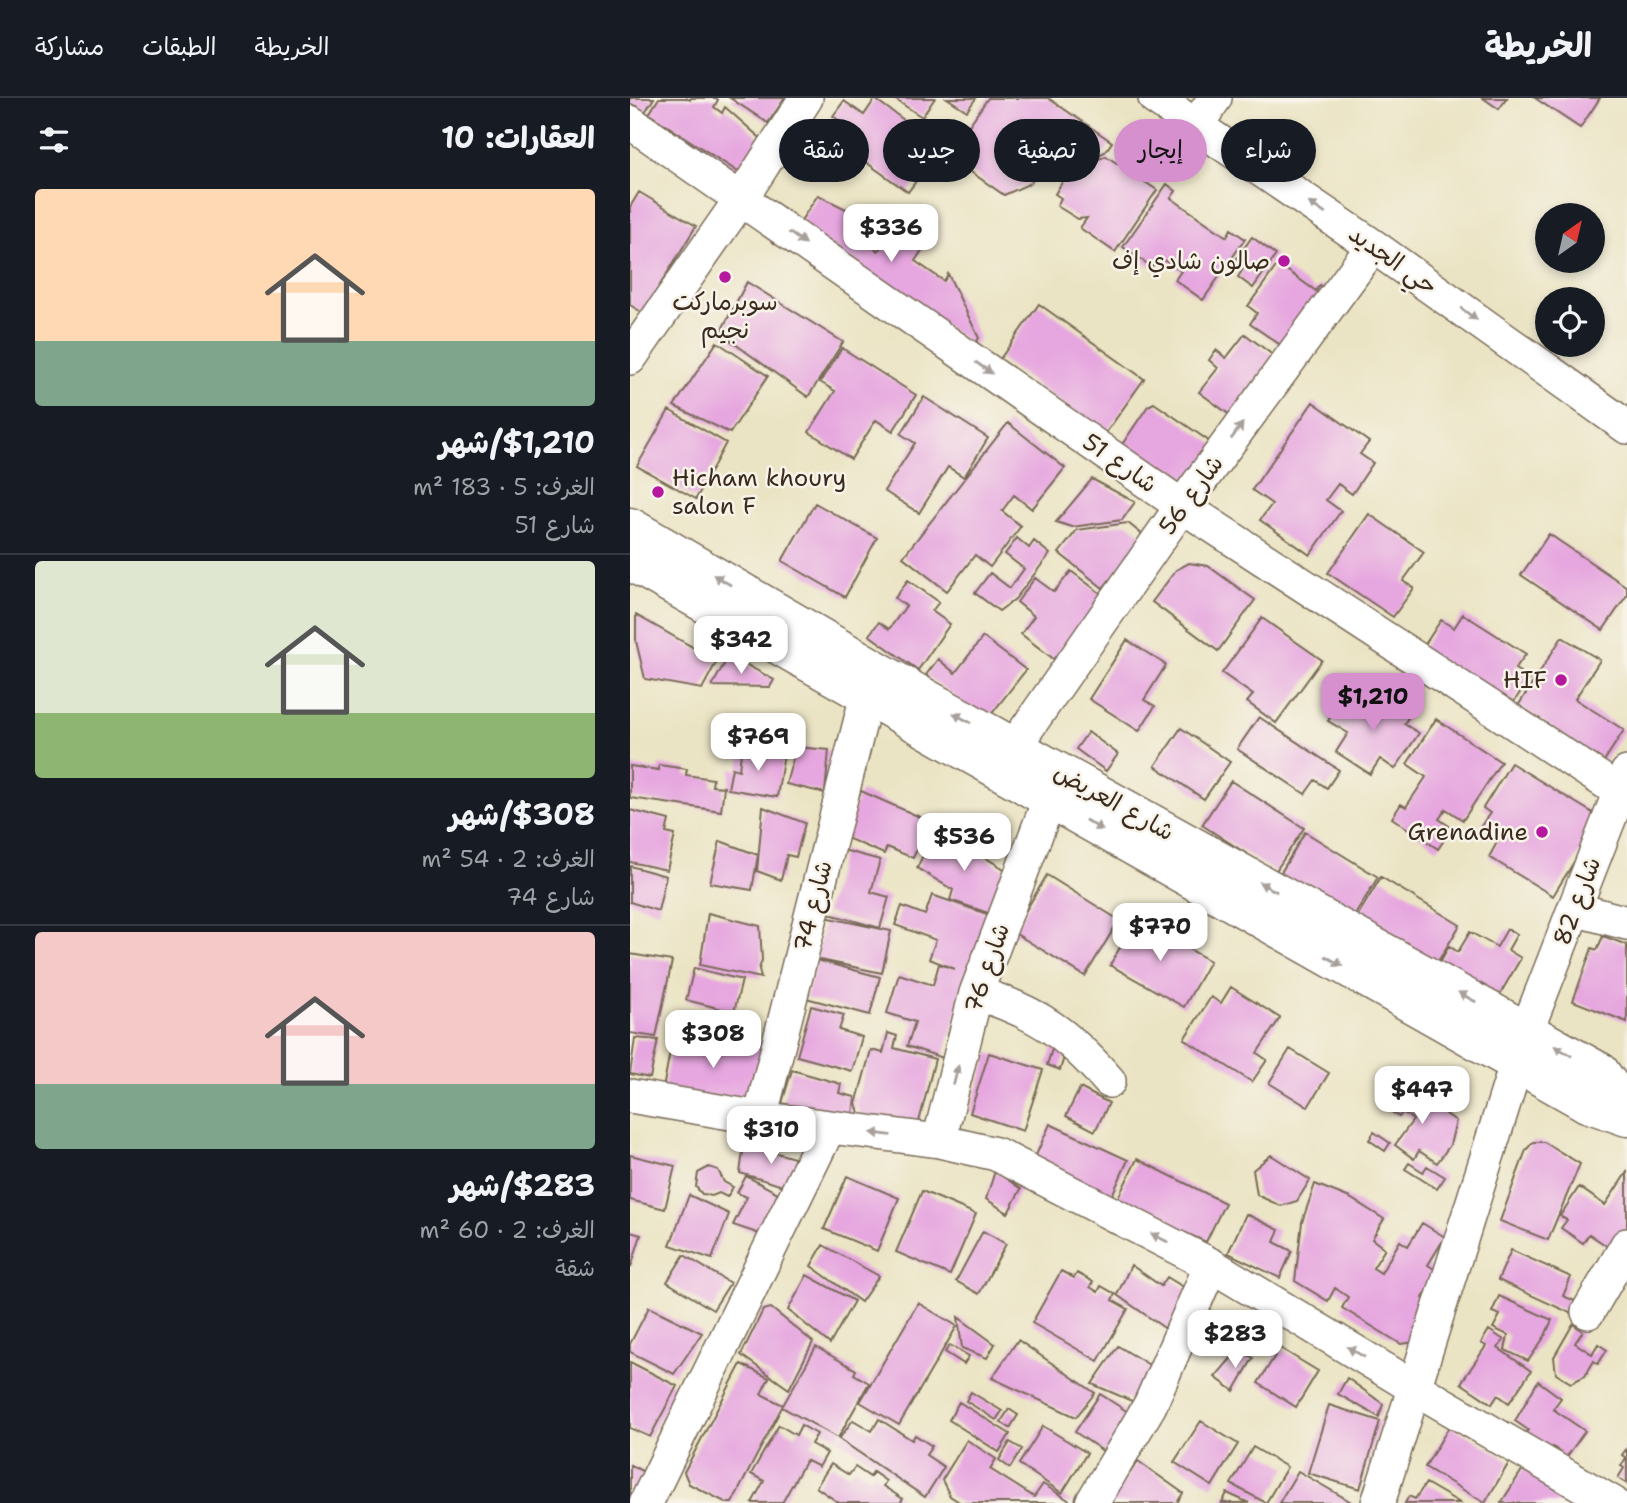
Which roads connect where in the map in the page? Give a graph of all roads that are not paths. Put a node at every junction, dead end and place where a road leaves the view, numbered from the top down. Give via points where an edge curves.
1 (806, 98) edge
2 (1155, 98) edge
3 (1215, 98) edge
4 (1186, 119) edge
5 (1201, 119) edge
6 (630, 122) edge
7 (1207, 133) edge
8 (741, 199) junction
9 (1373, 246) junction
10 (630, 358) edge
11 (1627, 427) edge
12 (1182, 506) junction
13 (630, 527) edge
14 (630, 561) edge
15 (867, 695) junction
16 (1014, 747) junction
17 (1623, 782) edge
18 (1049, 800) junction
19 (1574, 909) junction
20 (1627, 923) edge
21 (976, 993) junction
22 (1521, 1047) junction
23 (1110, 1081) dead end
24 (1605, 1087) edge
25 (630, 1097) edge
26 (1627, 1100) edge
27 (1627, 1117) edge
28 (760, 1118) junction
29 (829, 1128) junction
30 (1627, 1132) edge
31 (939, 1141) junction
32 (1627, 1245) edge
33 (1211, 1265) junction
34 (1588, 1312) dead end
35 (1415, 1388) junction
36 (646, 1503) edge
37 (1092, 1503) edge
38 (1378, 1503) edge
39 (1613, 1503) edge

1 - 8 street
2 - 4 street, حي الجديد
3 - 5 street
6 - 8 street, شارع 51
9 -> 7 street, حي الجديد
8 - 10 street
8 -> 12 street, شارع 51
9 -> 11 street, حي الجديد
12 -> 9 street, شارع 56
12 - 16 street, شارع 56
12 - 17 street, شارع 51
16 -> 13 main road, شارع العريض
14 - 15 main road, شارع العريض
15 - 18 main road, شارع العريض
15 - 28 street, شارع 74
22 -> 16 main road, شارع العريض
17 - 19 street, شارع 82
18 - 21 street, شارع 76
18 -> 22 main road, شارع العريض
19 - 20 street
19 - 22 street, شارع 82
21 - 23 street via 1041,1019 1075,1043
31 -> 21 street, شارع 76
22 - 24 main road, شارع العريض
22 - 35 street, شارع 82
24 - 26 main road
24 - 27 main road
24 - 30 street via 1611,1123
25 - 28 street
28 - 29 street
31 -> 29 street
29 - 36 street
33 -> 31 street via 996,1154
32 - 34 street
35 -> 33 street
33 - 37 street via 1150,1405
35 - 38 street, شارع 82
35 - 39 street

